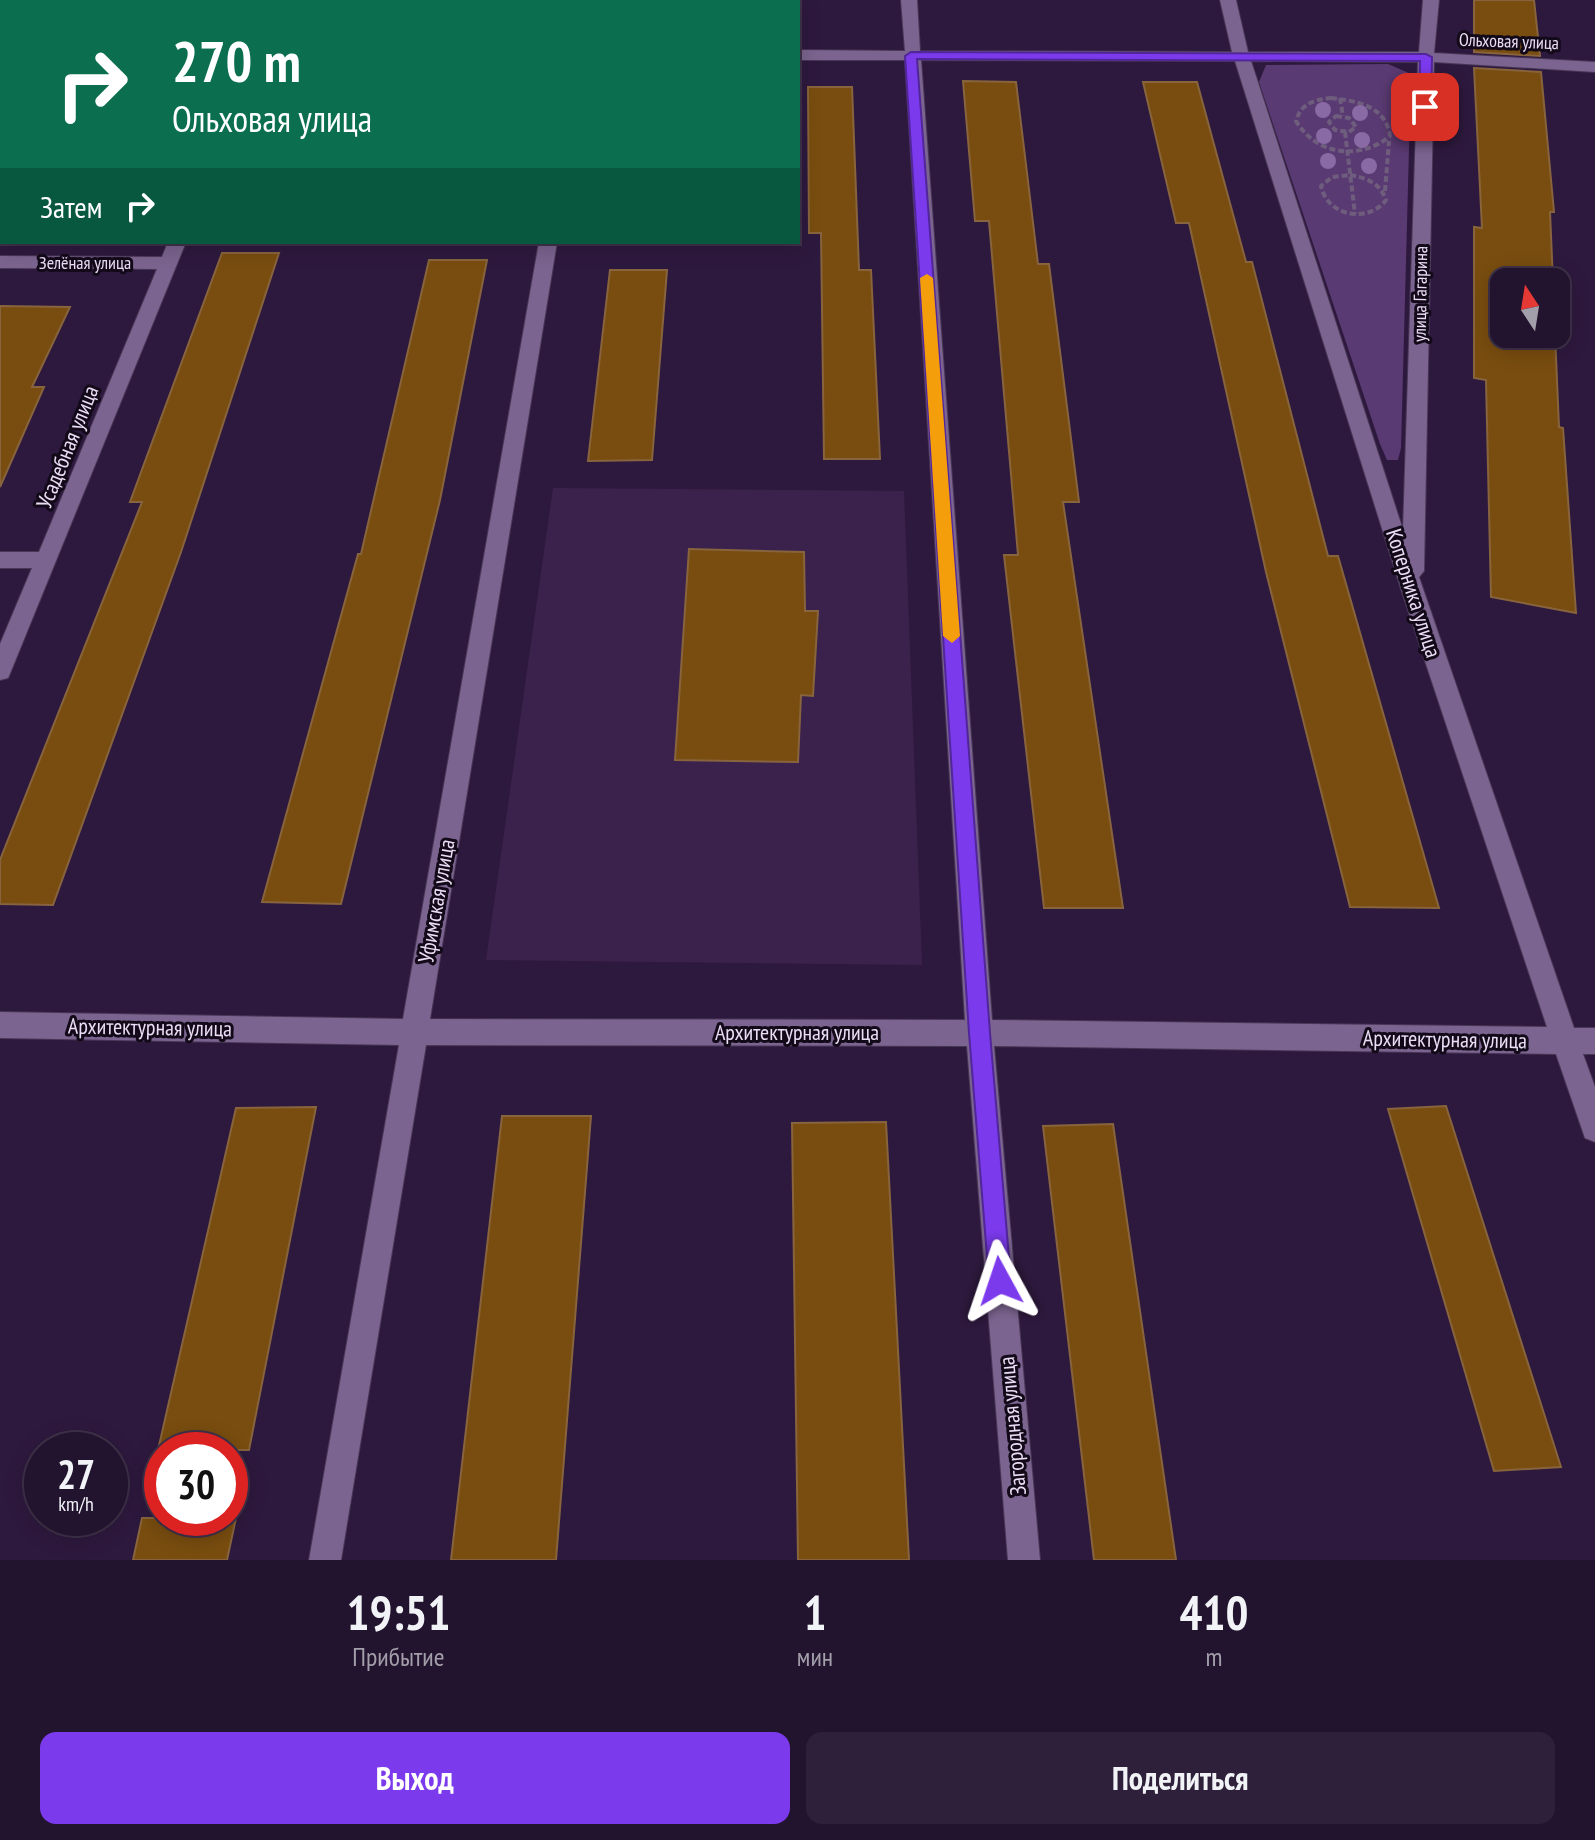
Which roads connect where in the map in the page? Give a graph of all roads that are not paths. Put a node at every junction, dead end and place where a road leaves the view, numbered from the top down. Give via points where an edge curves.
1 (909, 0) edge
2 (1228, 0) edge
3 (1431, 0) edge
4 (800, 55) edge
5 (911, 56) junction
6 (1241, 56) junction
7 (1426, 57) junction
8 (1595, 67) edge
9 (176, 244) edge
10 (548, 244) edge
11 (0, 262) edge
12 (169, 263) junction
13 (0, 560) edge
14 (47, 560) junction
15 (1412, 589) junction
16 (0, 671) edge
17 (0, 1025) edge
18 (414, 1032) junction
19 (979, 1033) junction
20 (1568, 1041) junction
21 (1595, 1041) edge
22 (1595, 1128) edge
23 (325, 1560) edge
24 (1024, 1560) edge

1 - 5 street, Загородная улица
2 - 6 street, Коперника улица
3 - 7 street, улица Гагарина
4 - 5 street, Ольховая улица
5 - 6 street, Ольховая улица
5 - 19 street, Загородная улица
6 - 7 street, Ольховая улица
6 - 15 street, Коперника улица
7 - 8 street, Ольховая улица
7 - 15 street, улица Гагарина
9 - 12 street, Усадебная улица
10 - 18 street, Уфимская улица
11 - 12 street, Зелёная улица
12 - 14 street, Усадебная улица
13 - 14 street
14 - 16 street, Усадебная улица
15 - 20 street, Коперника улица
17 - 18 street, Архитектурная улица
18 - 19 street, Архитектурная улица
18 - 23 street, Уфимская улица
19 - 20 street, Архитектурная улица
19 - 24 street, Загородная улица
20 - 21 street, Архитектурная улица
20 - 22 street, Коперника улица

